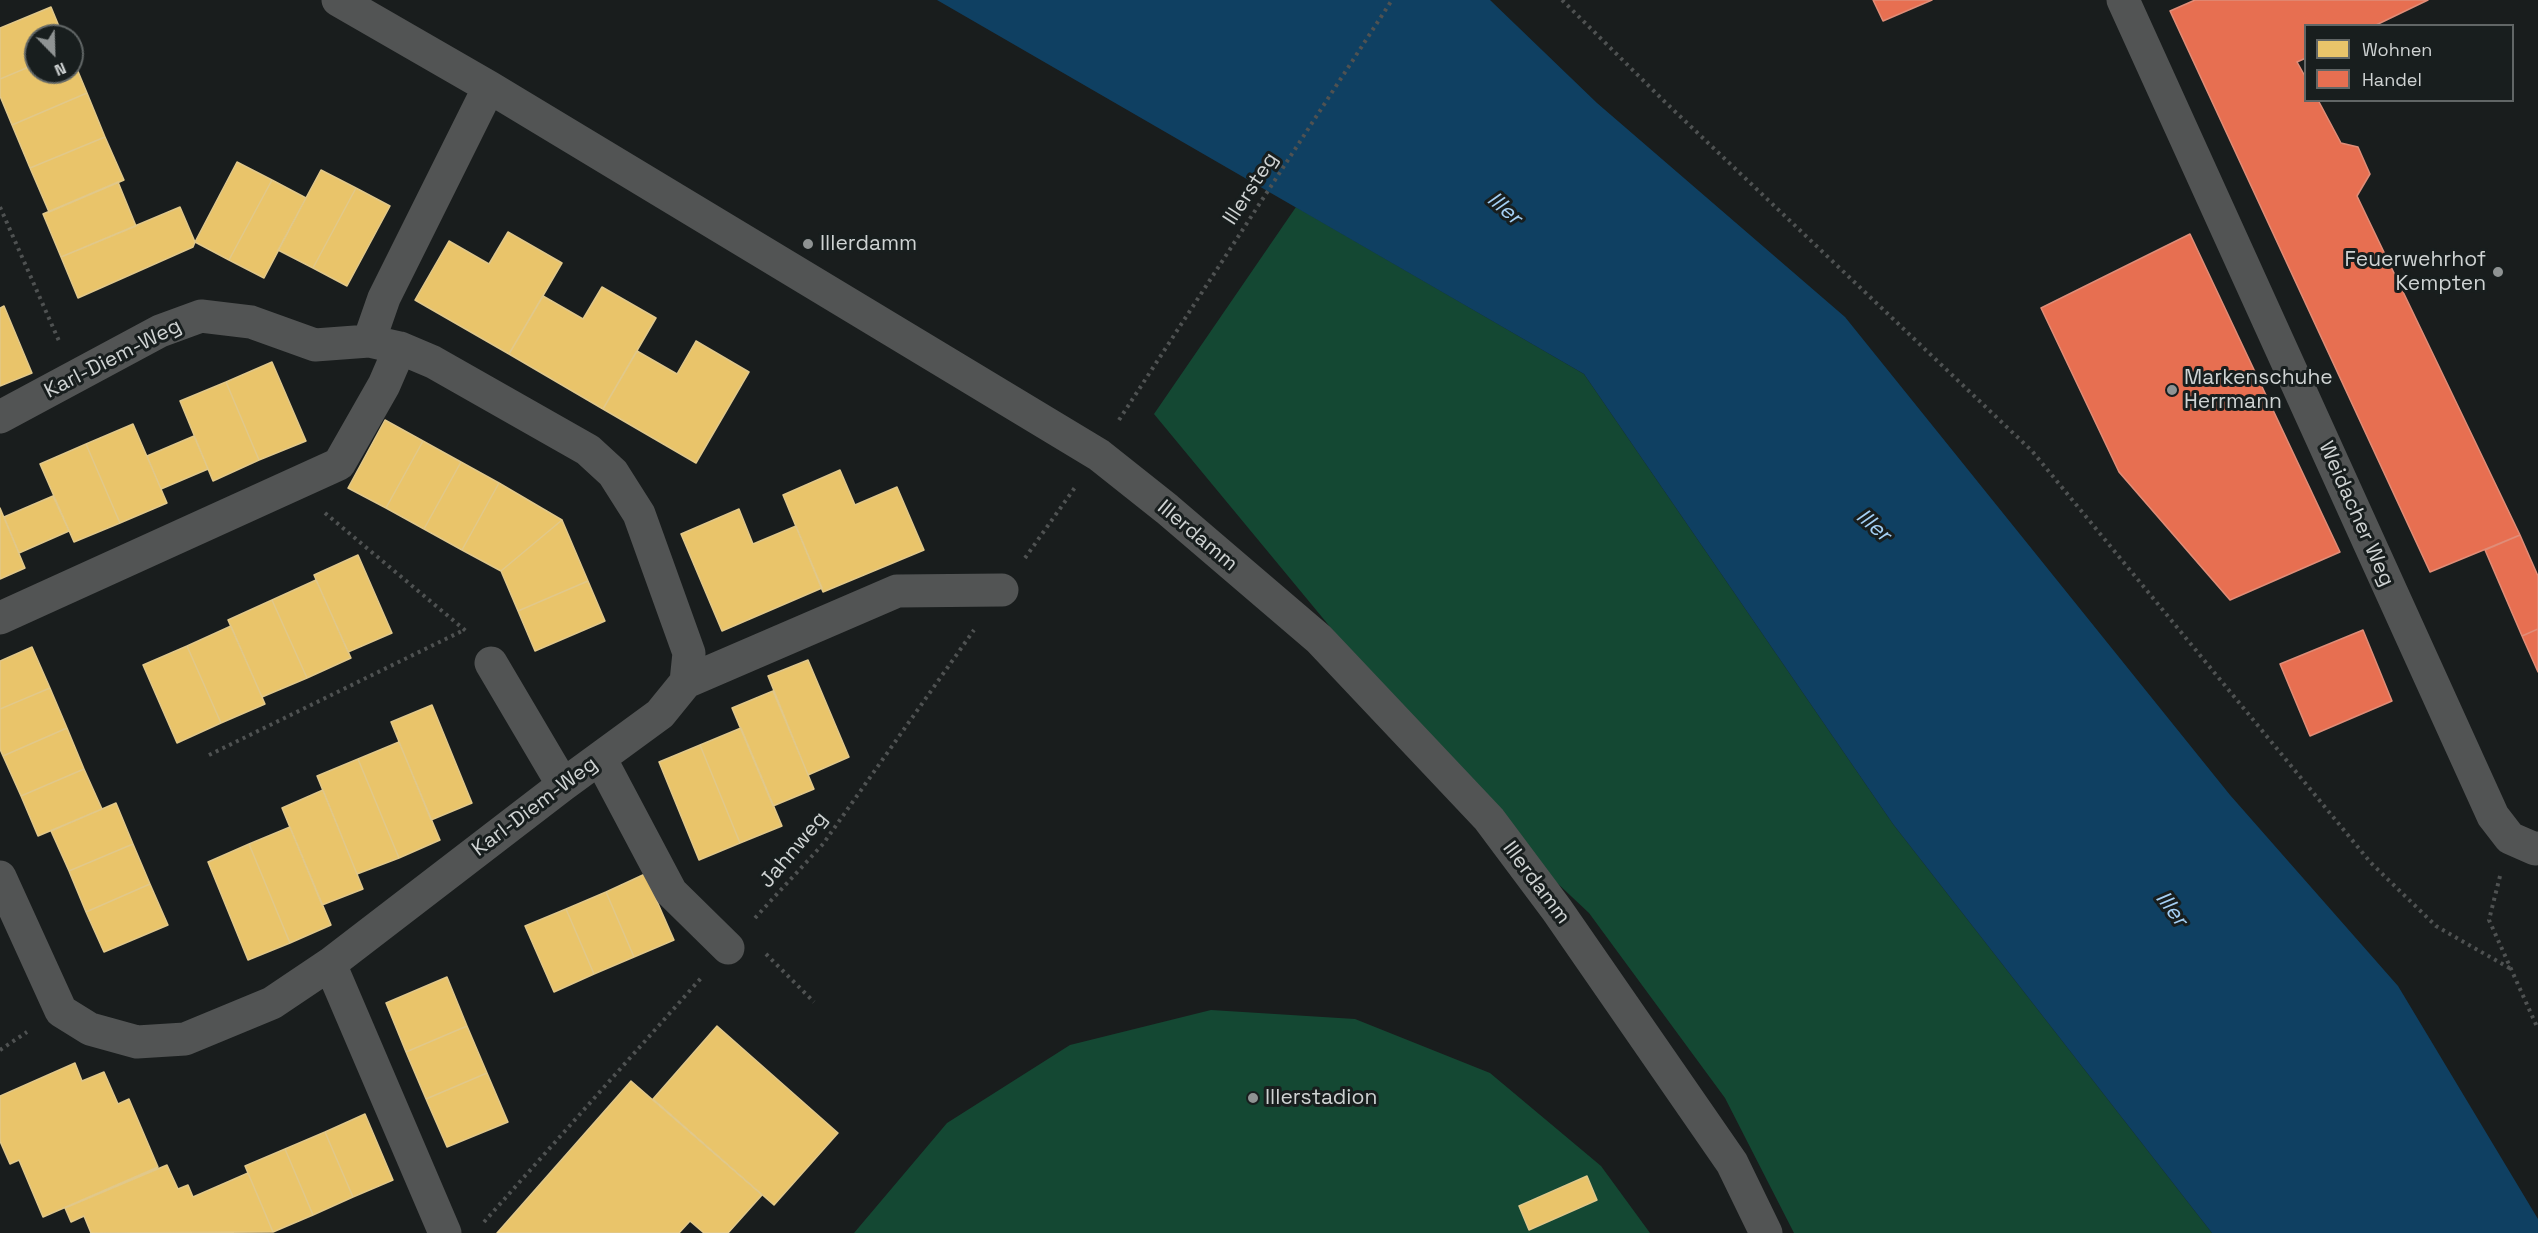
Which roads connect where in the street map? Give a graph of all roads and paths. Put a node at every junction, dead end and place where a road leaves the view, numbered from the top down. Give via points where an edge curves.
1 (338, 0) edge
2 (1392, 0) edge
3 (1562, 0) edge
4 (2123, 0) edge
5 (489, 87) junction
6 (0, 207) edge
7 (385, 344) junction
8 (74, 378) junction
9 (1135, 394) dead end
10 (0, 417) edge
11 (1099, 455) junction
12 (292, 487) junction
13 (1002, 590) junction
14 (0, 618) edge
15 (465, 630) junction
16 (491, 663) joint
17 (686, 682) junction
18 (209, 755) dead end
19 (600, 758) junction
20 (563, 785) junction
21 (2524, 843) edge
22 (0, 877) edge
23 (736, 940) junction
24 (330, 964) junction
25 (2511, 969) junction
26 (814, 1002) dead end
27 (2538, 1029) edge
28 (482, 1224) dead end
29 (445, 1233) edge
30 (1766, 1233) edge

1 - 5 street, Illerdamm
2 - 9 path, Illersteg
3 - 25 path via 2032,451 2371,863 2436,926
4 - 21 street, Weidacher Weg via 2488,806 2493,816
5 - 7 street via 384,298
5 - 11 street, Illerdamm
6 - 8 path
7 - 8 street, Karl-Diem-Weg via 315,345 251,322 201,316 160,331
7 - 12 street via 384,385 339,464
7 - 17 street, Karl-Diem-Weg via 432,362 588,450 613,473 639,514 689,653
8 - 10 street, Karl-Diem-Weg
11 - 13 path, Jahnweg
11 - 30 street, Illerdamm via 1318,639 1489,819 1557,910 1732,1163
12 - 14 street
12 - 15 path
13 - 17 street via 897,591
13 - 23 path, Jahnweg via 823,844
15 - 16 path
15 - 18 path
16 - 20 street
17 - 19 street, Karl-Diem-Weg via 660,714
19 - 20 street, Karl-Diem-Weg
19 - 23 street via 672,892
20 - 24 street, Karl-Diem-Weg
21 - 25 path via 2489,921
22 - 24 street, Karl-Diem-Weg via 61,1011 90,1029 137,1042 185,1040 272,1003
23 - 26 path
23 - 28 path, Jahnweg
24 - 29 street
25 - 27 path

